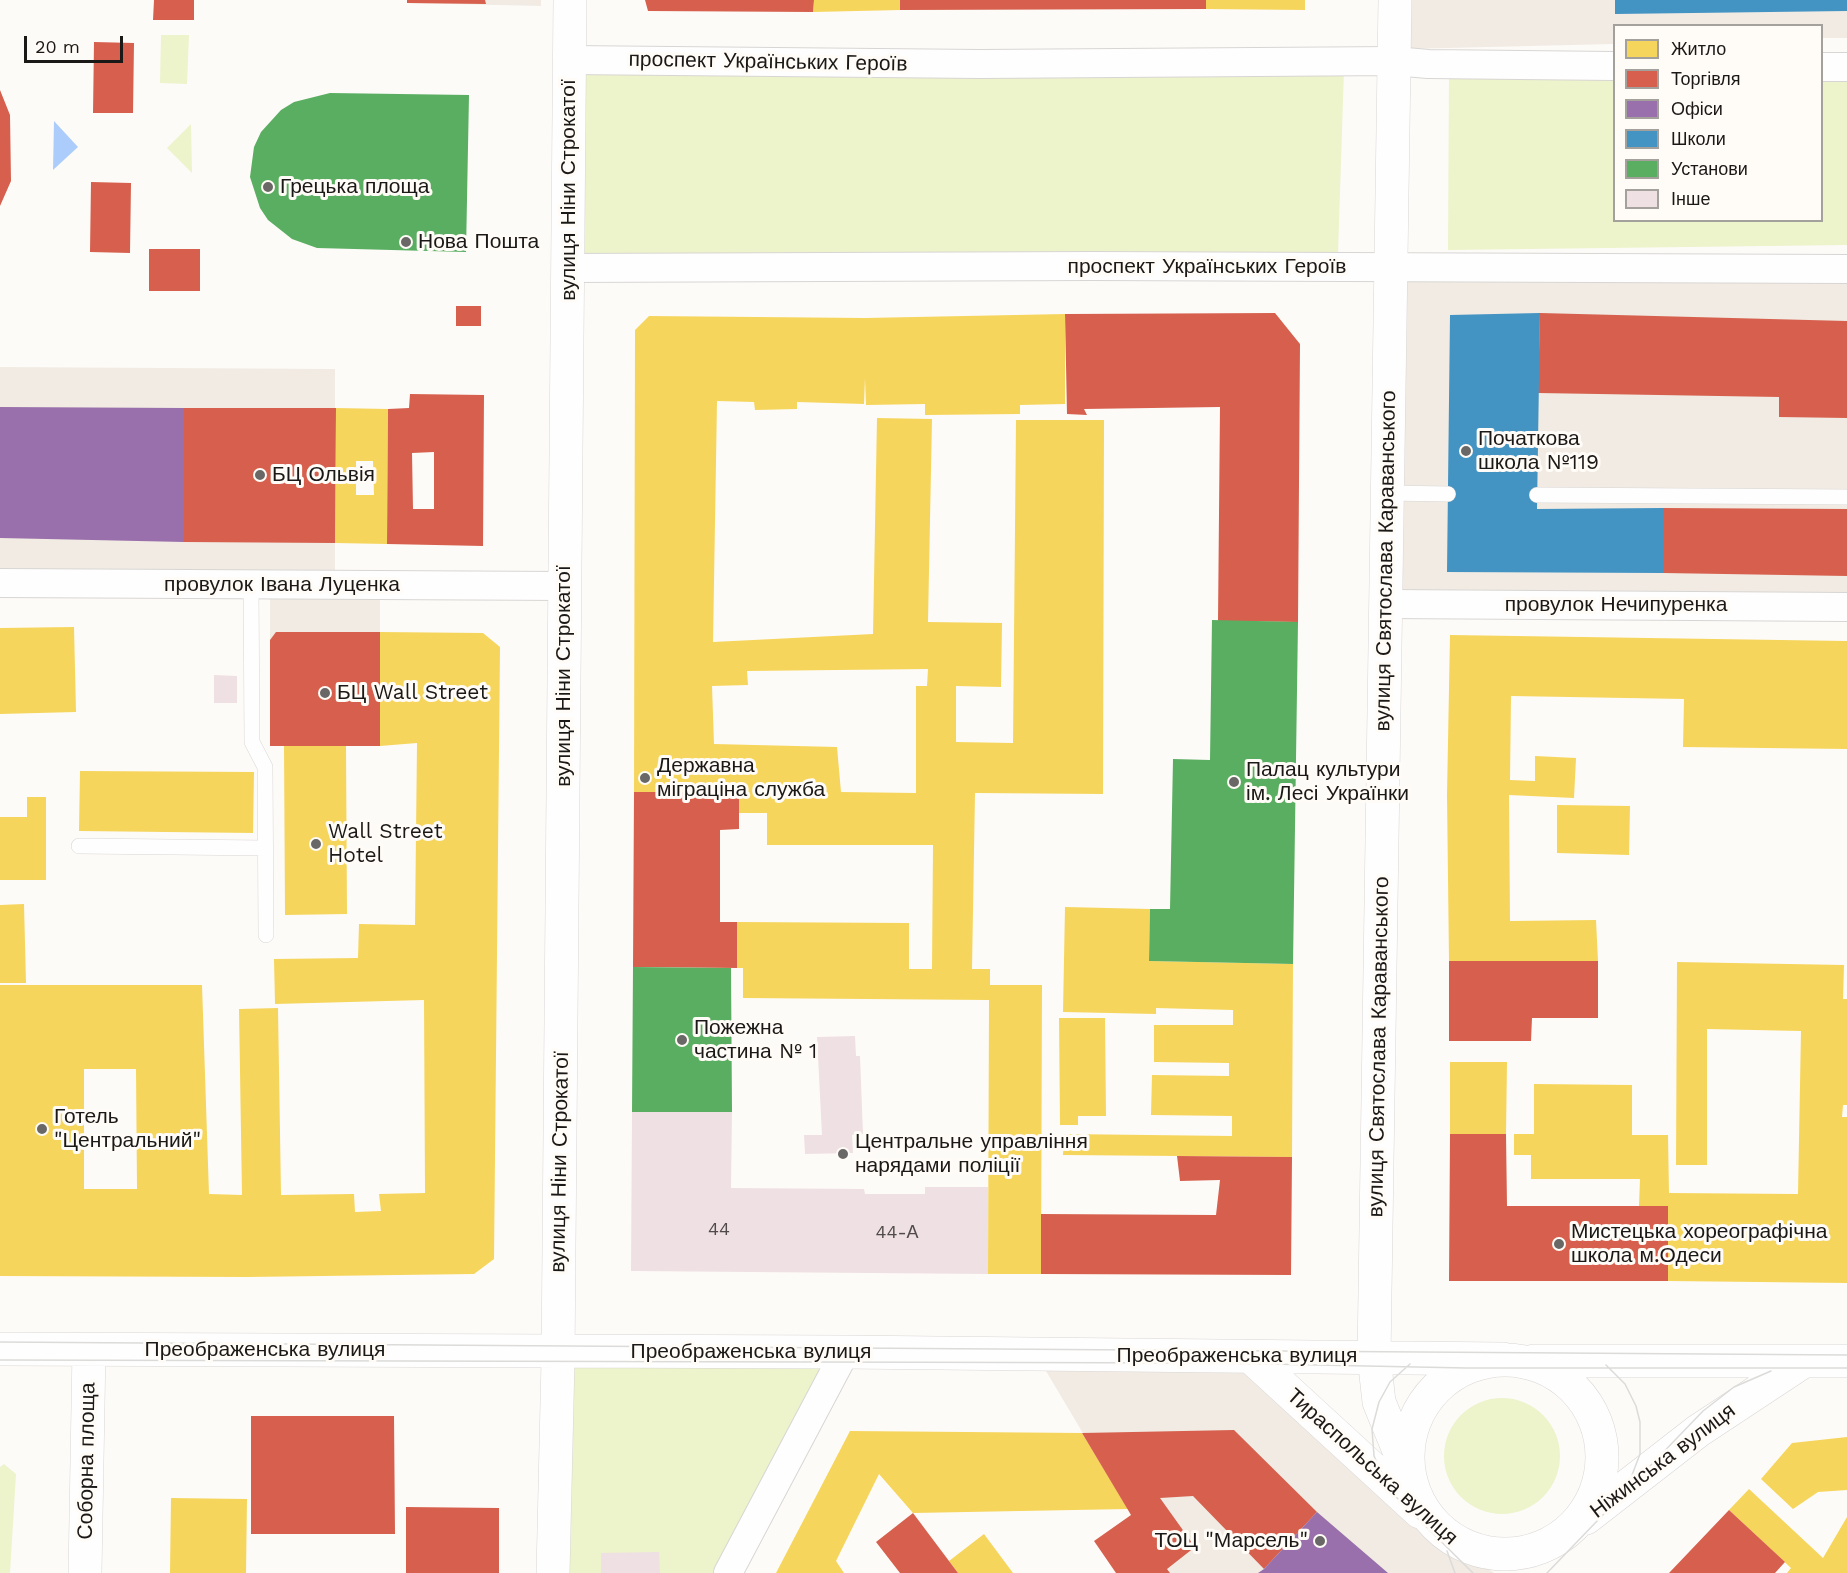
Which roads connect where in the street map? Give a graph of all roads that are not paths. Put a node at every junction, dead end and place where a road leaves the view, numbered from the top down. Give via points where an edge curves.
1 (570, 0) edge
2 (1395, 0) edge
3 (570, 60) junction
4 (1394, 61) junction
5 (1613, 66) edge
6 (1823, 67) edge
7 (1847, 67) edge
8 (567, 268) junction
9 (1390, 268) junction
10 (1847, 269) edge
11 (1387, 493) junction
12 (1448, 494) dead end
13 (1537, 495) dead end
14 (1847, 497) edge
15 (0, 583) edge
16 (251, 584) junction
17 (565, 586) junction
18 (1386, 604) junction
19 (1847, 607) edge
20 (79, 846) dead end
21 (266, 848) junction
22 (266, 934) dead end
23 (0, 1349) edge
24 (89, 1350) junction
25 (558, 1352) junction
26 (845, 1352) junction
27 (1251, 1357) junction
28 (1374, 1357) junction
29 (1513, 1360) junction
30 (1804, 1361) junction
31 (1847, 1361) edge
32 (1409, 1475) junction
33 (1572, 1529) junction
34 (1444, 1533) junction
35 (85, 1573) edge
36 (553, 1573) edge
37 (728, 1573) edge
38 (1496, 1573) edge
39 (1533, 1573) edge

1 - 3 main road, вулиця Ніни Строкатої
2 - 4 main road, вулиця Святослава Караванського
3 - 4 street, проспект Українських Героїв via 946,64
3 - 8 main road, вулиця Ніни Строкатої
4 - 5 street, проспект Українських Героїв
4 - 9 main road, вулиця Святослава Караванського
6 - 7 street
8 - 9 street, проспект Українських Героїв
8 - 17 main road, вулиця Ніни Строкатої
9 - 10 street, проспект Українських Героїв
9 - 11 main road, вулиця Святослава Караванського
11 - 12 lane
11 - 18 main road, вулиця Святослава Караванського
13 - 14 lane
15 - 16 street, провулок Івана Луценка
16 - 17 street, провулок Івана Луценка
16 - 21 lane via 252,742 266,767
17 - 25 main road, вулиця Ніни Строкатої
18 - 19 street, провулок Нечипуренка
18 - 28 main road, вулиця Святослава Караванського
20 - 21 lane
21 - 22 lane
23 - 24 main road, Преображенська вулиця
24 - 25 main road, Преображенська вулиця
24 - 35 main road, Соборна площа
25 - 26 main road, Преображенська вулиця
25 - 36 main road, вулиця Ніни Строкатої
26 - 27 main road, Преображенська вулиця
26 - 37 street
27 - 28 main road, Преображенська вулиця
27 - 34 main road, Тираспольська вулиця
28 - 29 main road, Преображенська вулиця
28 - 32 main road, вулиця Святослава Караванського via 1379,1402
29 - 30 main road, Преображенська вулиця
29 - 32 main road via 1466,1368 1444,1381 1425,1400 1407,1449
29 - 33 main road via 1542,1367 1566,1381 1586,1402 1598,1428 1603,1456 1599,1484 1588,1510
30 - 31 main road, Преображенська вулиця
30 - 33 main road, Ніжинська вулиця via 1698,1431
32 - 34 main road via 1428,1517
33 - 34 main road via 1540,1549 1507,1555 1468,1548
33 - 39 main road, Ніжинська вулиця
34 - 38 main road, Тираспольська вулиця

